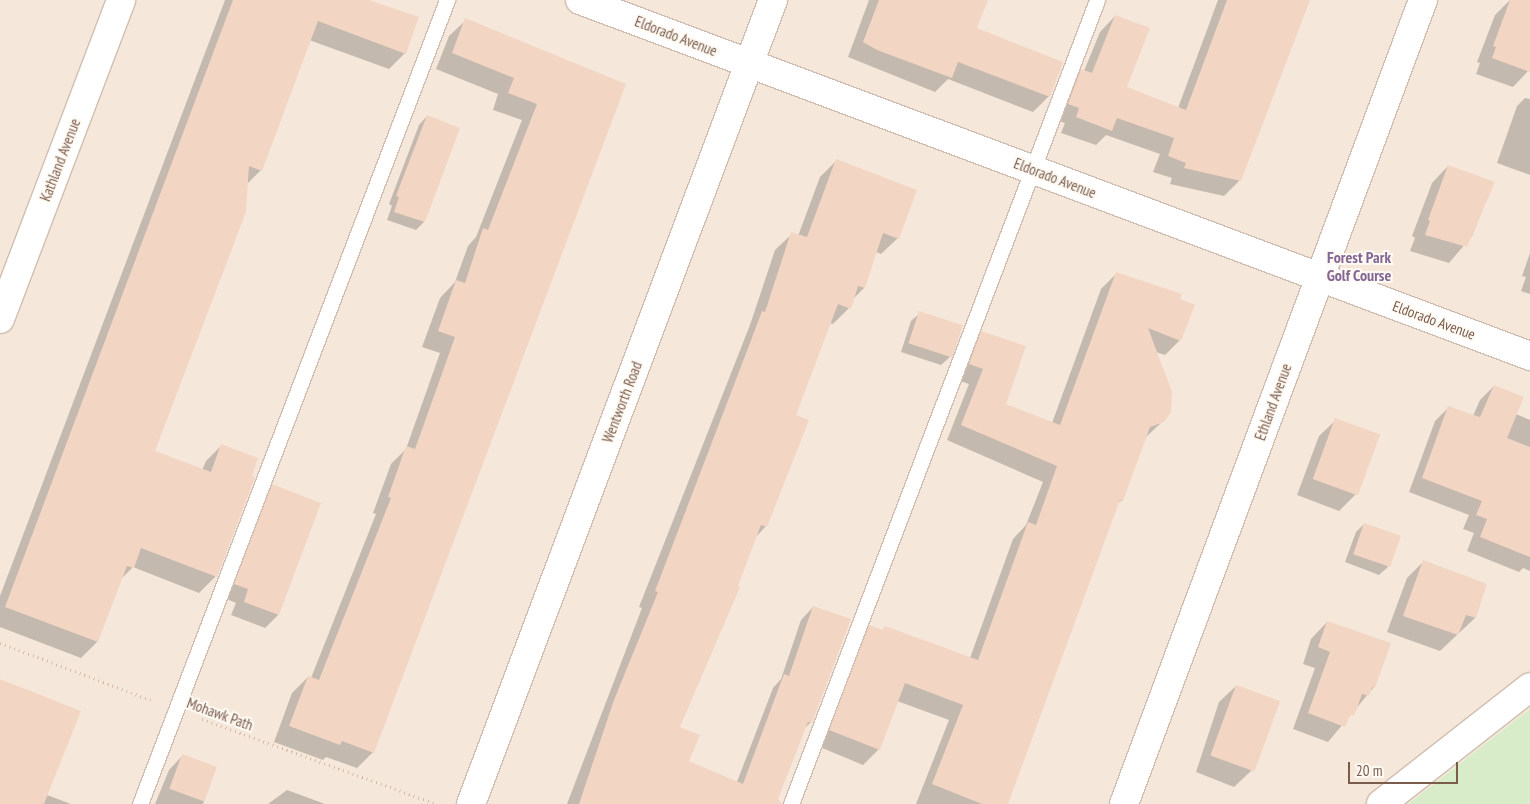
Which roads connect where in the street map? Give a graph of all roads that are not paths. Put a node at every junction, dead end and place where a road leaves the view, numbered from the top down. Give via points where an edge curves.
1 (120, 0) edge
2 (447, 0) edge
3 (580, 0) edge
4 (773, 0) edge
5 (1097, 0) edge
6 (1423, 0) edge
7 (750, 64) junction
8 (1032, 170) junction
9 (1319, 277) junction
10 (0, 319) edge
11 (1530, 356) edge
12 (1530, 687) edge
13 (140, 804) edge
14 (471, 804) edge
15 (791, 804) edge
16 (1124, 804) edge
17 (1381, 804) edge

1 - 10 street, Kathland Avenue
2 - 13 lane
3 - 7 street, Eldorado Avenue
4 - 7 street, Wentworth Road
5 - 8 lane
6 - 9 street, Ethland Avenue
7 - 8 street, Eldorado Avenue
7 - 14 street, Wentworth Road
8 - 9 street, Eldorado Avenue
8 - 15 lane
9 - 11 street, Eldorado Avenue
9 - 16 street, Ethland Avenue
12 - 17 street

